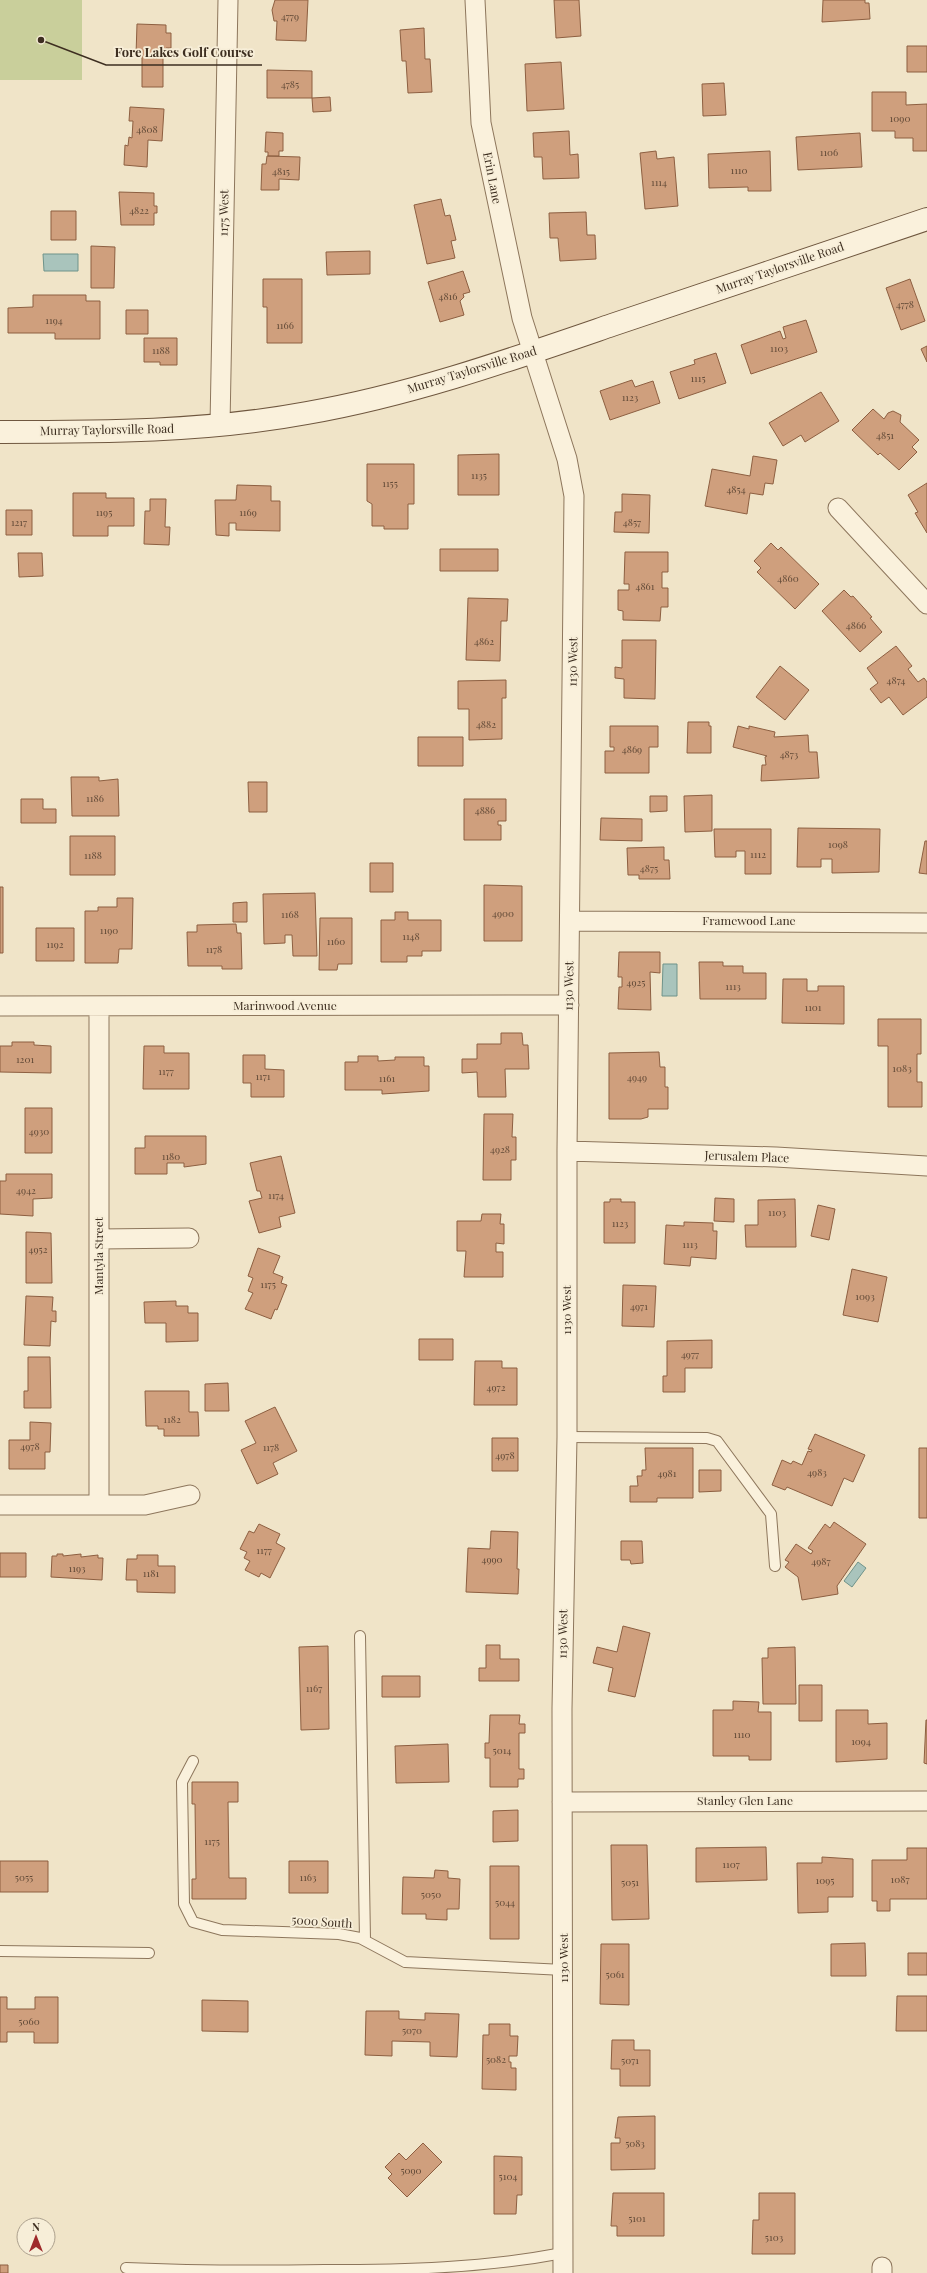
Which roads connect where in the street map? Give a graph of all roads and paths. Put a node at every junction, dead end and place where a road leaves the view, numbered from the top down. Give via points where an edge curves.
1 (228, 0) edge
2 (474, 0) edge
3 (927, 219) edge
4 (532, 352) junction
5 (220, 426) junction
6 (0, 432) edge
7 (838, 508) dead end
8 (927, 604) edge
9 (570, 921) junction
10 (927, 923) edge
11 (569, 1005) junction
12 (0, 1006) edge
13 (99, 1006) junction
14 (568, 1151) junction
15 (927, 1166) edge
16 (189, 1238) dead end
17 (99, 1239) junction
18 (567, 1437) junction
19 (190, 1494) dead end
20 (0, 1505) edge
21 (99, 1505) junction
22 (775, 1566) dead end
23 (360, 1636) dead end
24 (193, 1761) dead end
25 (927, 1801) edge
26 (562, 1802) junction
27 (365, 1940) junction
28 (0, 1951) edge
29 (149, 1953) dead end
30 (564, 1970) junction
31 (563, 2253) junction
32 (126, 2268) dead end
33 (563, 2273) edge

1 - 5 street, 1175 West
2 - 4 street, Erin Lane via 481,123
3 - 4 street, Murray Taylorsville Road
4 - 5 street, Murray Taylorsville Road via 392,394 307,413
4 - 9 street, 1130 West via 566,459 574,496
5 - 6 street, Murray Taylorsville Road via 136,432
7 - 8 street
9 - 10 street, Framewood Lane
9 - 11 street, 1130 West
11 - 13 street, Marinwood Avenue
11 - 14 street, 1130 West
12 - 13 street, Marinwood Avenue
13 - 17 street, Mantyla Street
14 - 15 street, Jerusalem Place via 776,1157
14 - 18 street, 1130 West
16 - 17 street
17 - 21 street, Mantyla Street
18 - 22 lane via 707,1438 717,1441 771,1514
18 - 26 street, 1130 West
19 - 21 street via 155,1504
20 - 21 street
23 - 27 lane
24 - 27 lane, 5000 South via 182,1782 184,1904 193,1922 222,1930 339,1934
25 - 26 street, Stanley Glen Lane
26 - 30 street, 1130 West
27 - 30 lane, 5000 South via 405,1962
28 - 29 lane
30 - 31 street, 1130 West
31 - 32 lane via 476,2266 384,2270 201,2271
31 - 33 street, 1130 West

